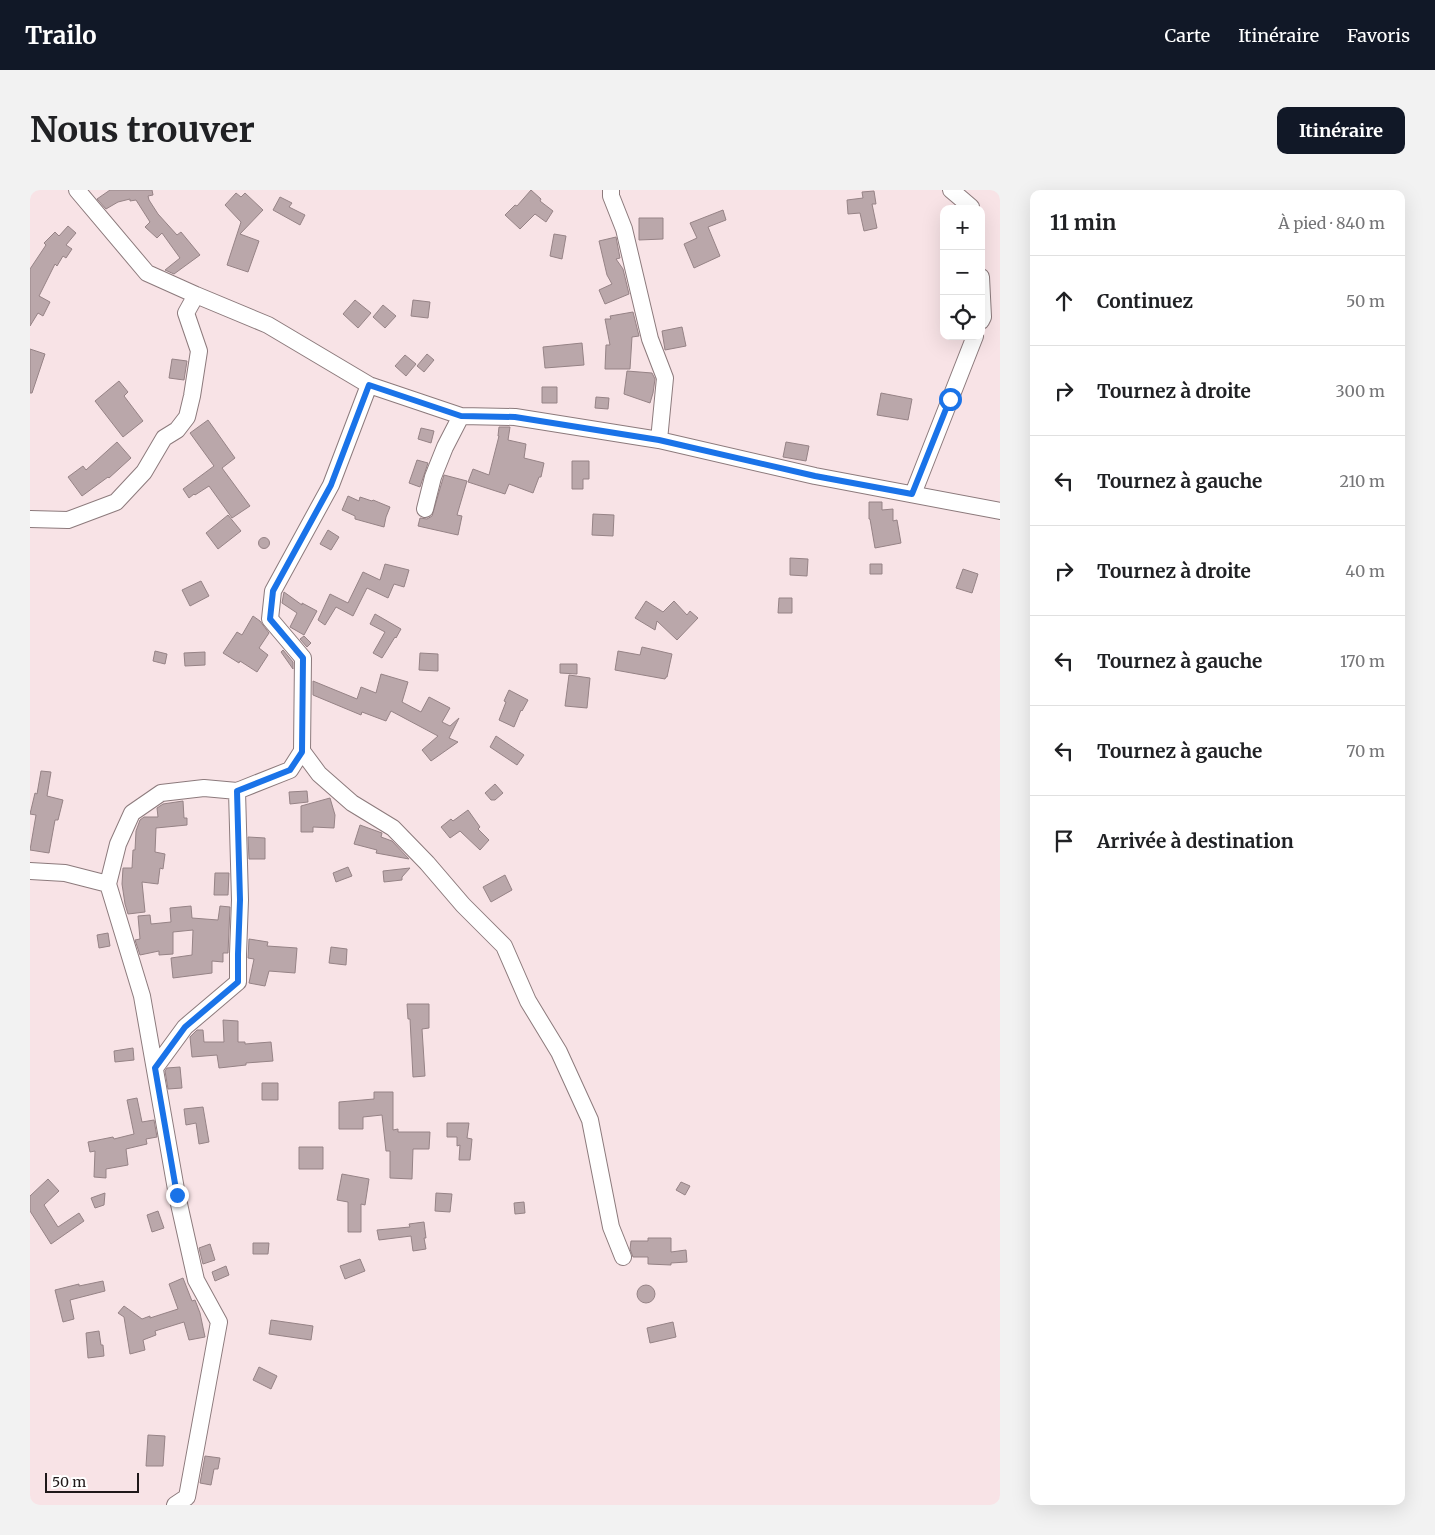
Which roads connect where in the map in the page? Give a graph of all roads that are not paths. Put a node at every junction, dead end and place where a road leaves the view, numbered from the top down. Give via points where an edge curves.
1 (76, 190) edge
2 (610, 190) edge
3 (951, 190) edge
4 (969, 205) edge
5 (196, 295) junction
6 (973, 340) edge
7 (369, 385) junction
8 (461, 416) junction
9 (659, 440) junction
10 (912, 494) junction
11 (425, 510) dead end
12 (1000, 511) edge
13 (30, 518) edge
14 (302, 752) junction
15 (237, 791) junction
16 (30, 871) edge
17 (108, 884) junction
18 (155, 1068) junction
19 (623, 1258) dead end
20 (175, 1505) edge

1 - 5 street via 147,273
2 - 9 street via 624,229 650,339 665,378
3 - 4 street
5 - 7 street via 268,325
5 - 13 street via 186,313 198,351 187,417 177,430 164,438 144,472 116,502 68,520
6 - 10 street
7 - 8 street
7 - 14 street via 331,485 273,591 270,619 303,658
8 - 9 street via 515,417
8 - 11 street via 433,477
9 - 10 street via 815,476
10 - 12 street
14 - 15 street via 290,770
14 - 19 street via 319,774 352,804 393,828 504,946 528,1001 559,1052 590,1120 611,1227
15 - 17 street via 204,788 160,793 132,813 118,844
15 - 18 street via 238,982 185,1027
16 - 17 street via 65,873
17 - 18 street via 142,996
18 - 20 street via 177,1195 196,1280 219,1322 187,1497

